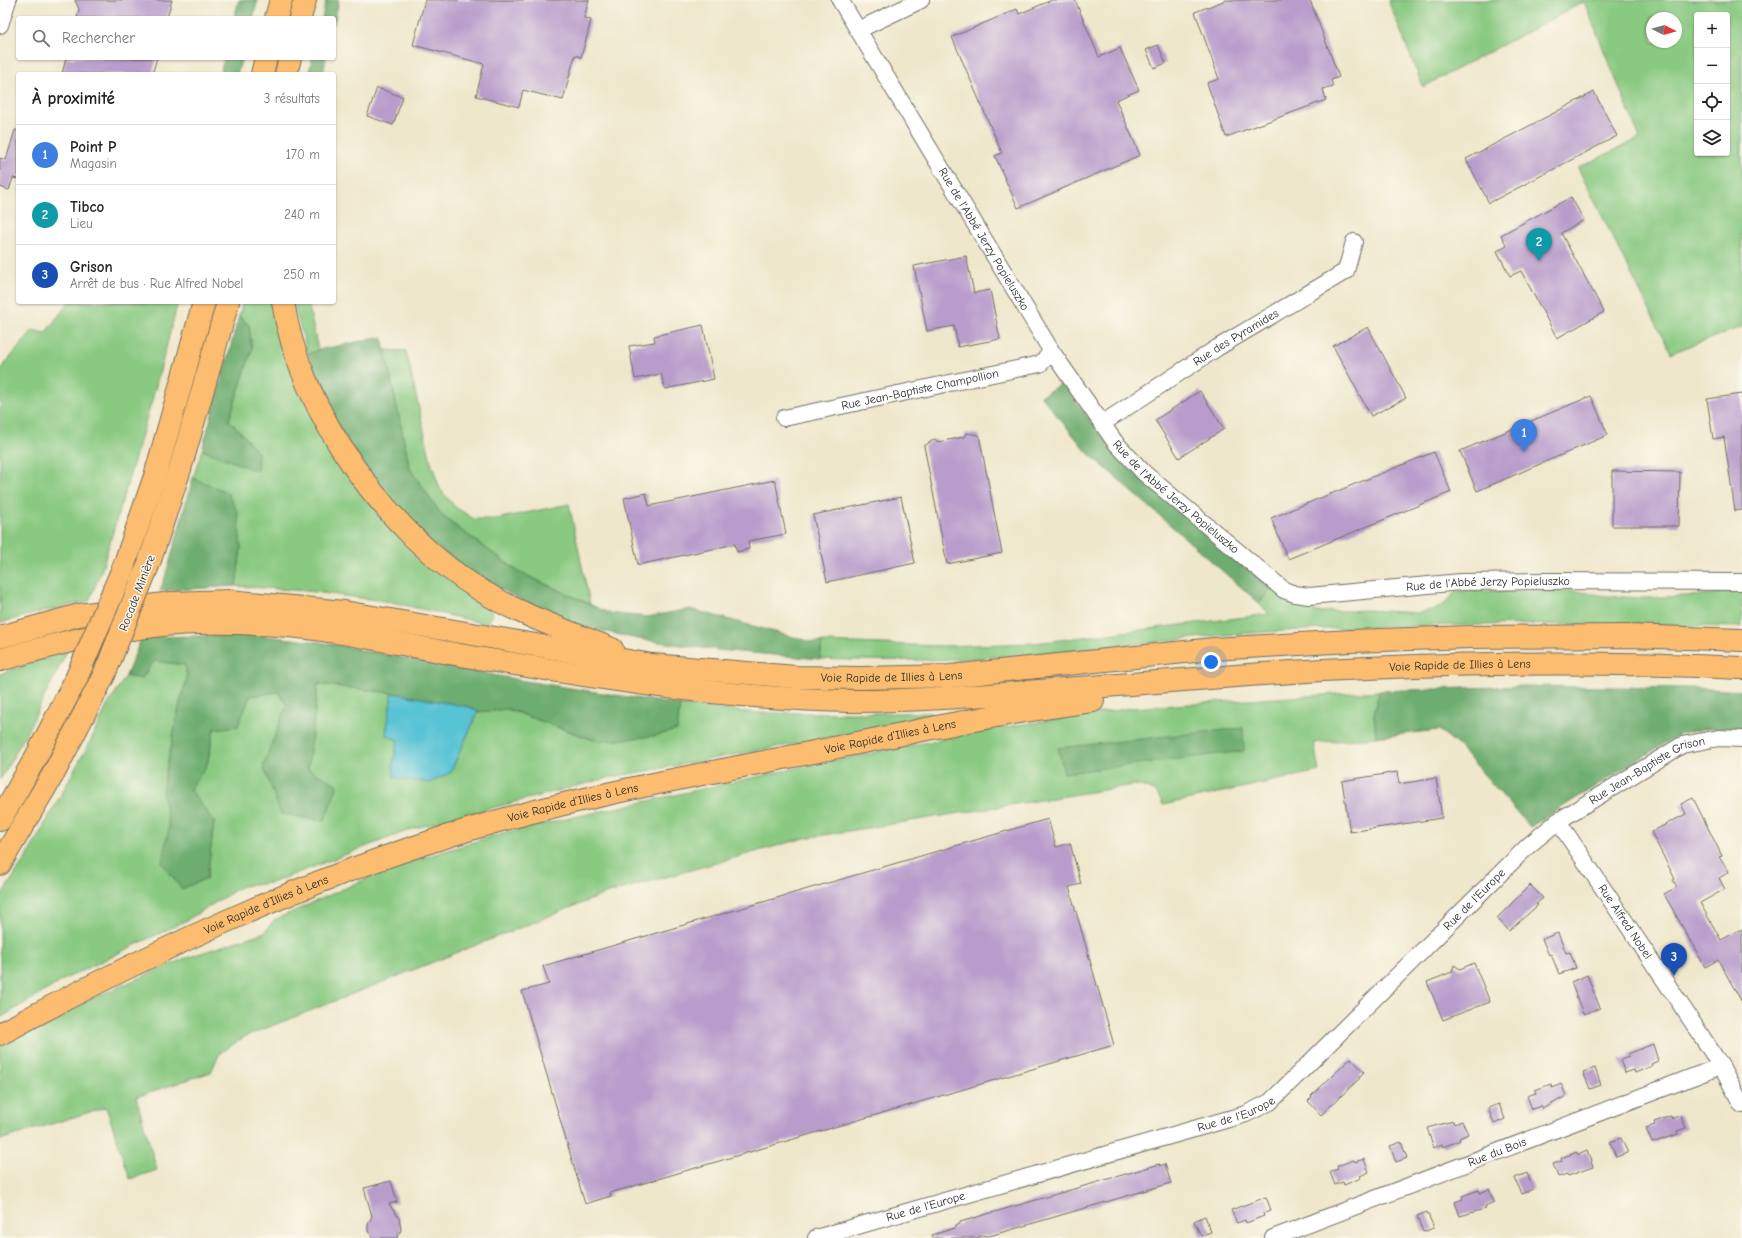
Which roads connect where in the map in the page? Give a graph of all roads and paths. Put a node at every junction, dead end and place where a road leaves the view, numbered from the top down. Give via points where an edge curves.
1 (8, 0) edge
2 (281, 0) edge
3 (305, 0) edge
4 (309, 0) edge
5 (840, 0) edge
6 (921, 0) edge
7 (277, 16) edge
8 (301, 16) edge
9 (308, 16) edge
10 (0, 25) edge
11 (858, 30) junction
12 (266, 60) edge
13 (290, 60) edge
14 (301, 60) edge
15 (262, 72) edge
16 (286, 72) edge
17 (298, 72) edge
18 (1354, 242) dead end
19 (203, 304) edge
20 (227, 304) edge
21 (284, 304) edge
22 (1052, 352) junction
23 (784, 418) dead end
24 (1103, 423) junction
25 (1742, 582) edge
26 (1, 637) edge
27 (1742, 640) edge
28 (0, 660) edge
29 (652, 665) junction
30 (1742, 668) edge
31 (1179, 680) junction
32 (1742, 739) edge
33 (0, 820) edge
34 (1558, 821) junction
35 (0, 864) edge
36 (0, 1034) edge
37 (1721, 1066) junction
38 (1742, 1105) edge
39 (816, 1238) edge
40 (1273, 1238) edge

1 - 10 street
2 - 7 highway
3 - 8 highway
4 - 9 highway
5 - 11 street, Rue de l'Abbé Jerzy Popieluszko
6 - 11 street
11 - 22 street, Rue de l'Abbé Jerzy Popieluszko
12 - 15 highway
13 - 16 highway
14 - 17 highway
18 - 24 street, Rue des Pyramides via 1346,271 1217,348
19 - 33 highway, Rocade Minière, bridge via 155,476 124,566 76,679
20 - 35 highway, Rocade Minière, bridge via 180,469 149,563 104,675 55,771
21 - 29 highway via 300,365 338,441 370,488 408,534 488,595 516,610
22 - 23 street, Rue Jean-Baptiste Champollion via 1040,364
22 - 24 street, Rue de l'Abbé Jerzy Popieluszko
24 - 25 street, Rue de l'Abbé Jerzy Popieluszko via 1115,442 1144,473 1284,590 1295,594 1309,596 1461,582
26 - 29 highway via 79,615 172,603 229,601 344,612
27 - 29 highway, Voie Rapide de Illies à Lens via 1628,636 1470,637 1292,644 1214,649 950,676 796,677
28 - 31 highway, Voie Rapide de Illies à Lens via 53,645 147,626 212,623 321,629 614,680 748,695 852,701 940,699
30 - 31 highway, Voie Rapide de Illies à Lens via 1471,664 1302,671
31 - 36 highway, Voie Rapide d’Illies à Lens via 1142,695 1062,705 896,735 659,783 500,820 388,857 283,897 176,944
32 - 34 street, Rue Jean-Baptiste Grison via 1719,738 1682,745
34 - 37 street, Rue Alfred Nobel
34 - 39 street, Rue de l'Europe via 1528,846 1270,1102 1238,1116
37 - 38 street, Rue Alfred Nobel
37 - 40 street, Rue du Bois

